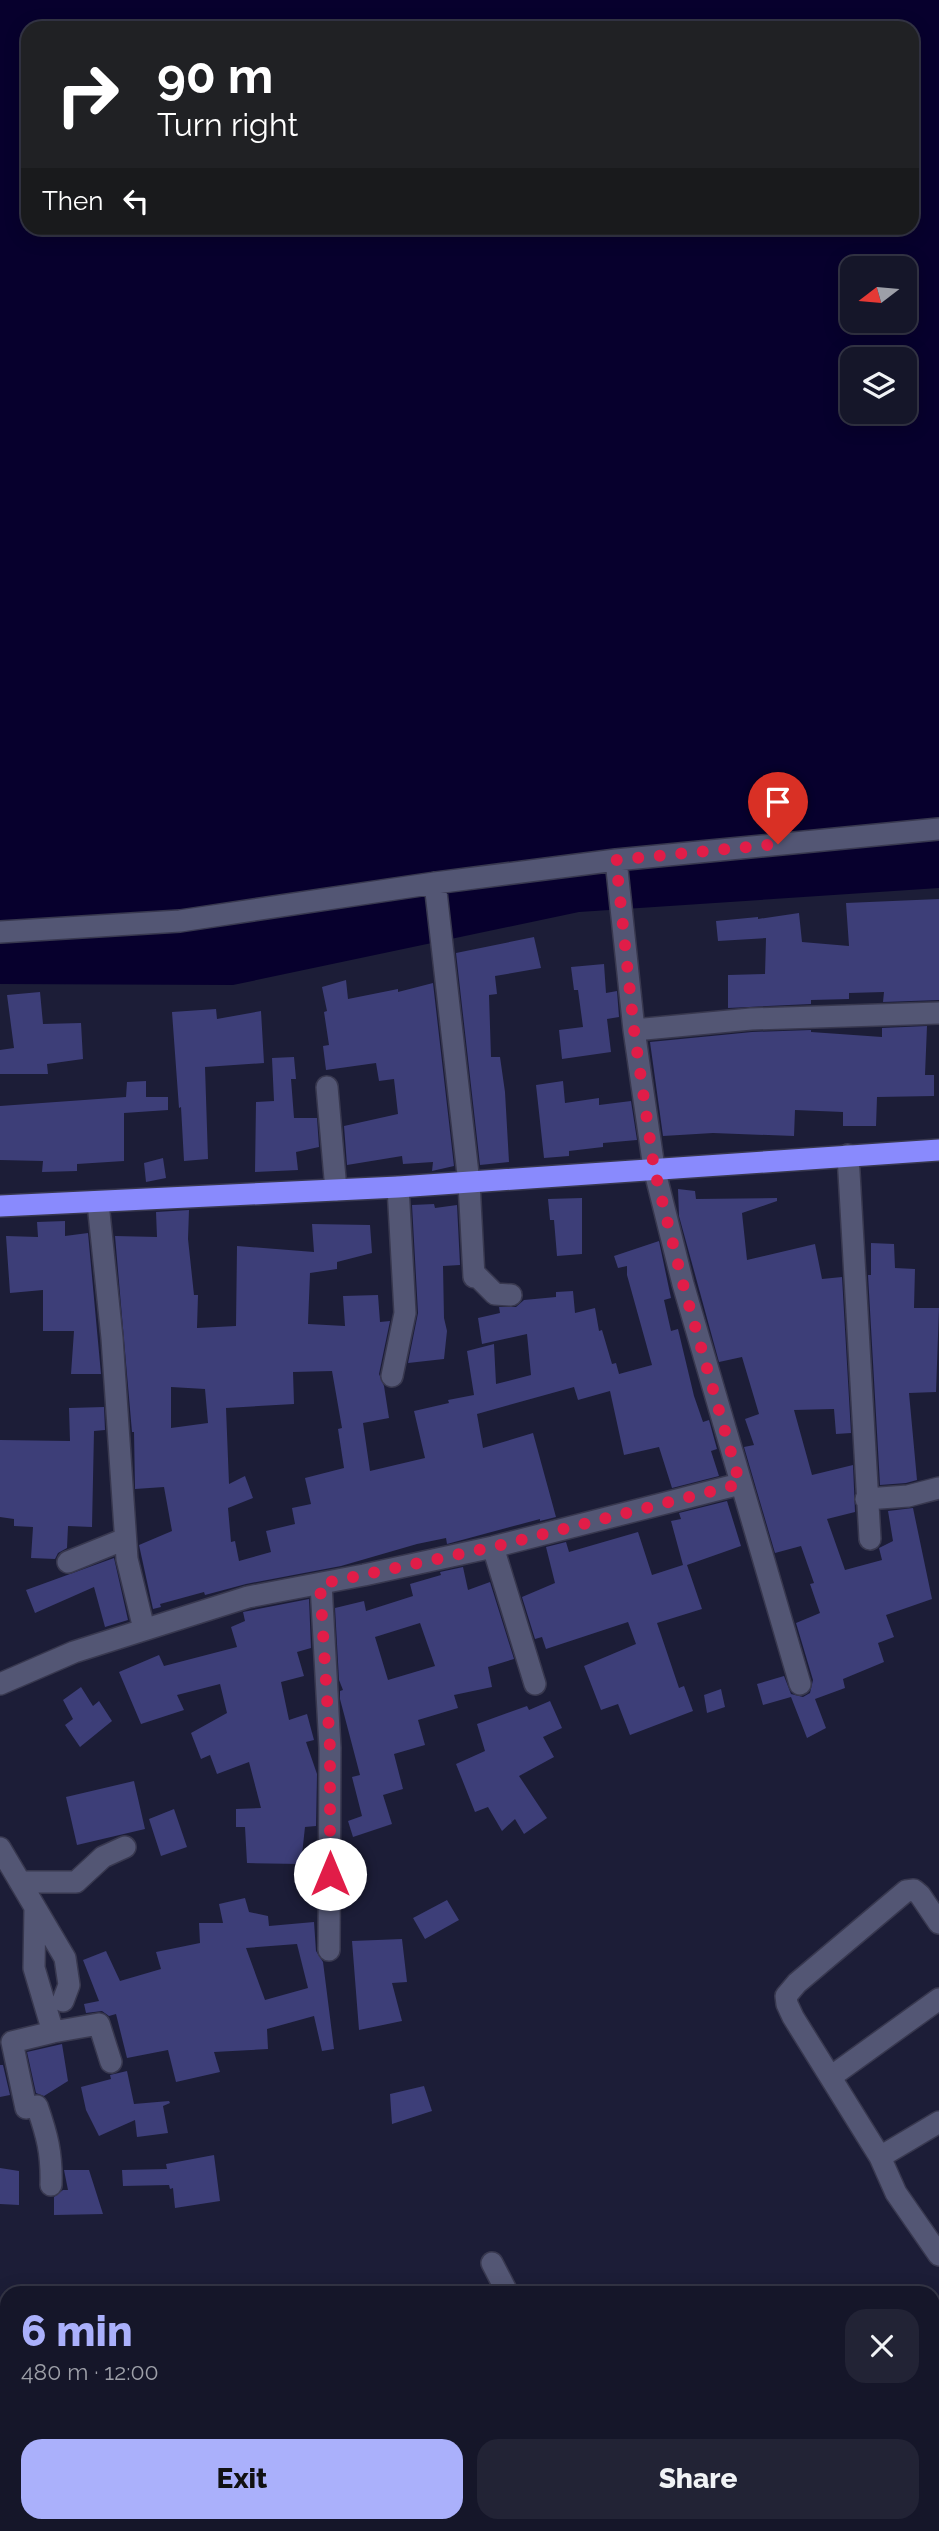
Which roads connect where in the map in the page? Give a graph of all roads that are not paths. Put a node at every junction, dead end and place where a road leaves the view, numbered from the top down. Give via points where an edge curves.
1 (939, 829) edge
2 (616, 860) junction
3 (435, 883) junction
4 (0, 932) edge
5 (939, 1013) edge
6 (634, 1030) junction
7 (327, 1087) dead end
8 (939, 1150) edge
9 (848, 1155) junction
10 (654, 1168) junction
11 (469, 1183) junction
12 (398, 1187) junction
13 (336, 1191) junction
14 (98, 1203) junction
15 (0, 1206) edge
16 (511, 1295) dead end
17 (392, 1376) dead end
18 (740, 1484) junction
19 (939, 1488) edge
20 (866, 1499) junction
21 (125, 1539) junction
22 (870, 1539) dead end
23 (493, 1547) junction
24 (68, 1562) dead end
25 (320, 1584) junction
26 (145, 1629) junction
27 (0, 1684) edge
28 (534, 1684) dead end
29 (800, 1684) dead end
30 (125, 1847) dead end
31 (0, 1848) edge
32 (20, 1882) junction
33 (35, 1908) junction
34 (939, 1923) edge
35 (329, 1950) dead end
36 (939, 1999) edge
37 (63, 2001) dead end
38 (53, 2032) junction
39 (111, 2062) dead end
40 (832, 2076) junction
41 (939, 2122) edge
42 (880, 2157) junction
43 (51, 2185) dead end
44 (939, 2255) edge
45 (492, 2263) dead end
46 (504, 2286) edge

1 - 2 street
2 - 3 street
2 - 6 street
3 - 4 street via 180,921
3 - 11 street
5 - 6 street via 751,1019
6 - 10 street
7 - 13 street
8 - 9 highway
9 - 10 highway
9 - 20 street
10 - 11 highway
10 - 18 street
11 - 12 highway
11 - 16 street via 474,1275 495,1294
12 - 13 highway
12 - 17 street via 405,1312
13 - 14 highway
14 - 15 highway
14 - 21 street
18 - 23 street
18 - 29 street
19 - 20 street
20 - 22 street
21 - 24 street
21 - 26 street
23 - 25 street
23 - 28 street
25 - 26 street via 248,1597
25 - 35 street via 330,1748
26 - 27 street via 74,1652
30 - 32 street via 103,1857 76,1882
31 - 32 street
32 - 33 street
33 - 37 street via 65,1958 69,1984
33 - 38 street via 34,1968
34 - 40 street via 920,1895 906,1891 788,1991 793,2017
36 - 40 street
38 - 39 street via 99,2024
38 - 43 street via 12,2042 26,2108 37,2106 49,2140
40 - 42 street
41 - 42 street
42 - 44 street via 896,2193
45 - 46 street

